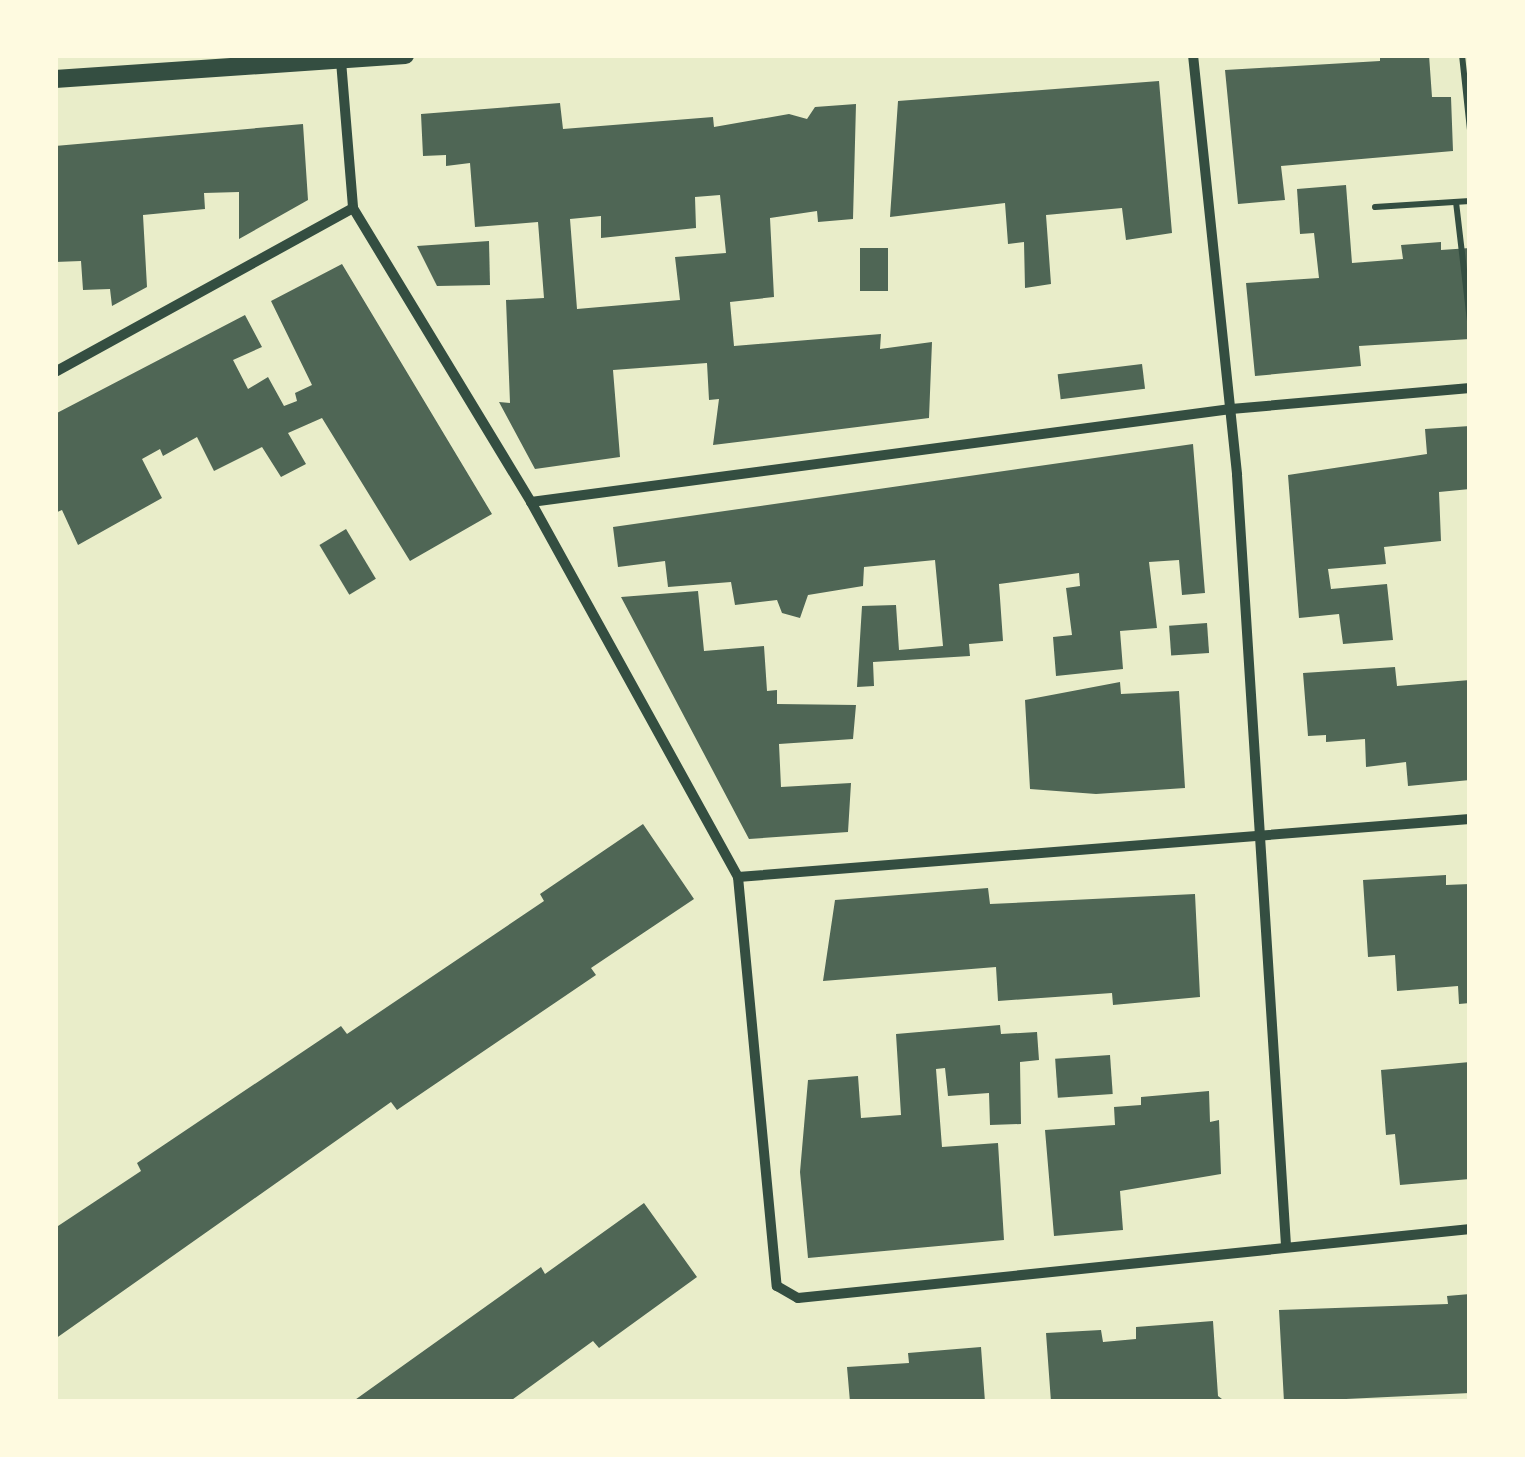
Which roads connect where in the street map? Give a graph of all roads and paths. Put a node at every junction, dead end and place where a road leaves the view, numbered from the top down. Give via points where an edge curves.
1 (405, 55) edge
2 (1193, 55) edge
3 (1462, 55) edge
4 (342, 60) junction
5 (55, 79) edge
6 (1470, 130) edge
7 (1470, 201) edge
8 (1456, 202) junction
9 (1375, 207) dead end
10 (353, 208) junction
11 (1470, 322) edge
12 (55, 372) edge
13 (1470, 388) edge
14 (1232, 409) junction
15 (531, 502) junction
16 (1470, 819) edge
17 (1262, 838) junction
18 (738, 878) junction
19 (1470, 1229) edge
20 (1286, 1246) junction

1 - 4 street
2 - 14 street
3 - 6 path
4 - 5 street
4 - 10 street
7 - 8 path
8 - 9 path
8 - 11 path
10 - 12 street
10 - 15 street
13 - 14 street
14 - 15 street
14 - 17 street
15 - 18 street
16 - 17 street
17 - 18 street
17 - 20 street
18 - 20 street via 777,1286 798,1298
19 - 20 street

